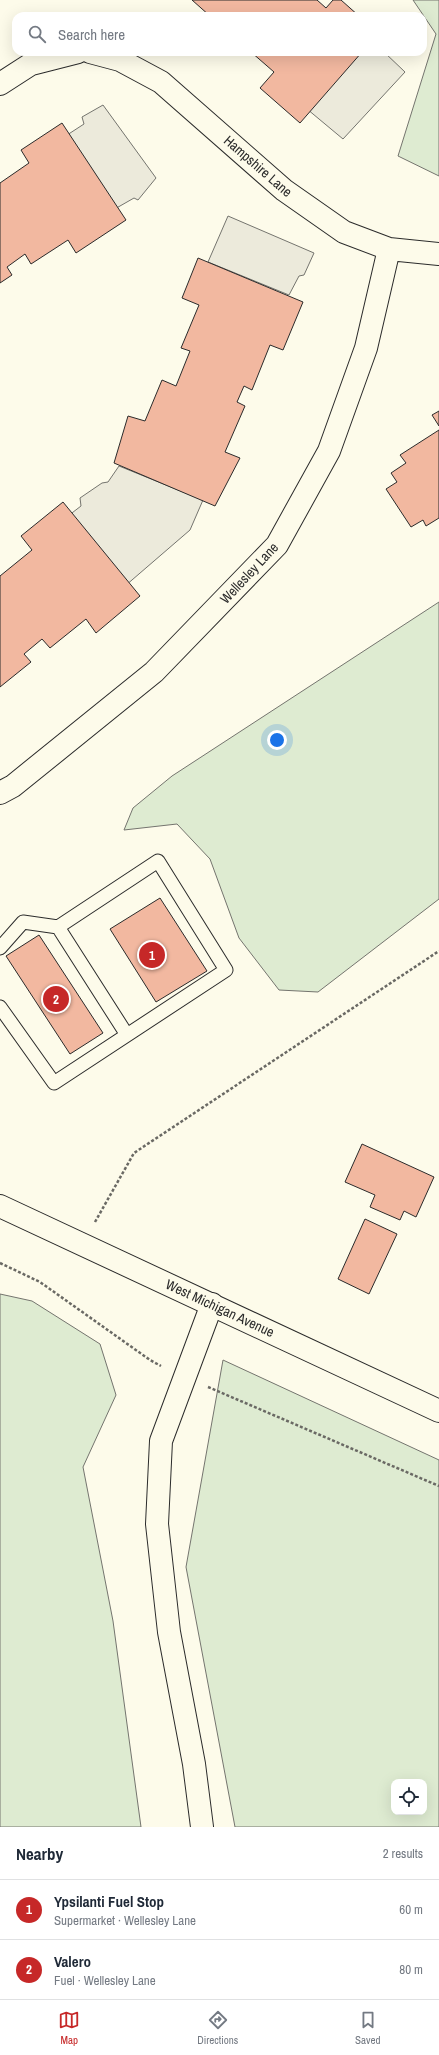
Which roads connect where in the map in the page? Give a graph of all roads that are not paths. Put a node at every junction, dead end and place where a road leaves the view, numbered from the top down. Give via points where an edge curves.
1 (62, 56) edge
2 (105, 56) edge
3 (0, 84) edge
4 (389, 249) junction
5 (439, 254) edge
6 (0, 793) edge
7 (58, 927) junction
8 (0, 948) edge
9 (0, 1007) edge
10 (128, 1035) junction
11 (0, 1206) edge
12 (212, 1304) junction
13 (439, 1411) edge
14 (202, 1827) edge

1 - 3 main road via 31,64
2 - 4 main road, Hampshire Lane via 120,60 161,82 284,190 344,232
4 - 5 main road, Hampshire Lane
4 - 6 main road, Wellesley Lane via 366,348 329,451 277,545 154,672 13,786
7 - 8 lane via 23,922
7 - 10 lane
7 - 10 lane via 158,861 226,970
9 - 10 lane via 54,1083
11 - 12 main road, West Michigan Avenue
12 - 13 main road, West Michigan Avenue
12 - 14 main road via 161,1441 157,1524 169,1632 194,1764

